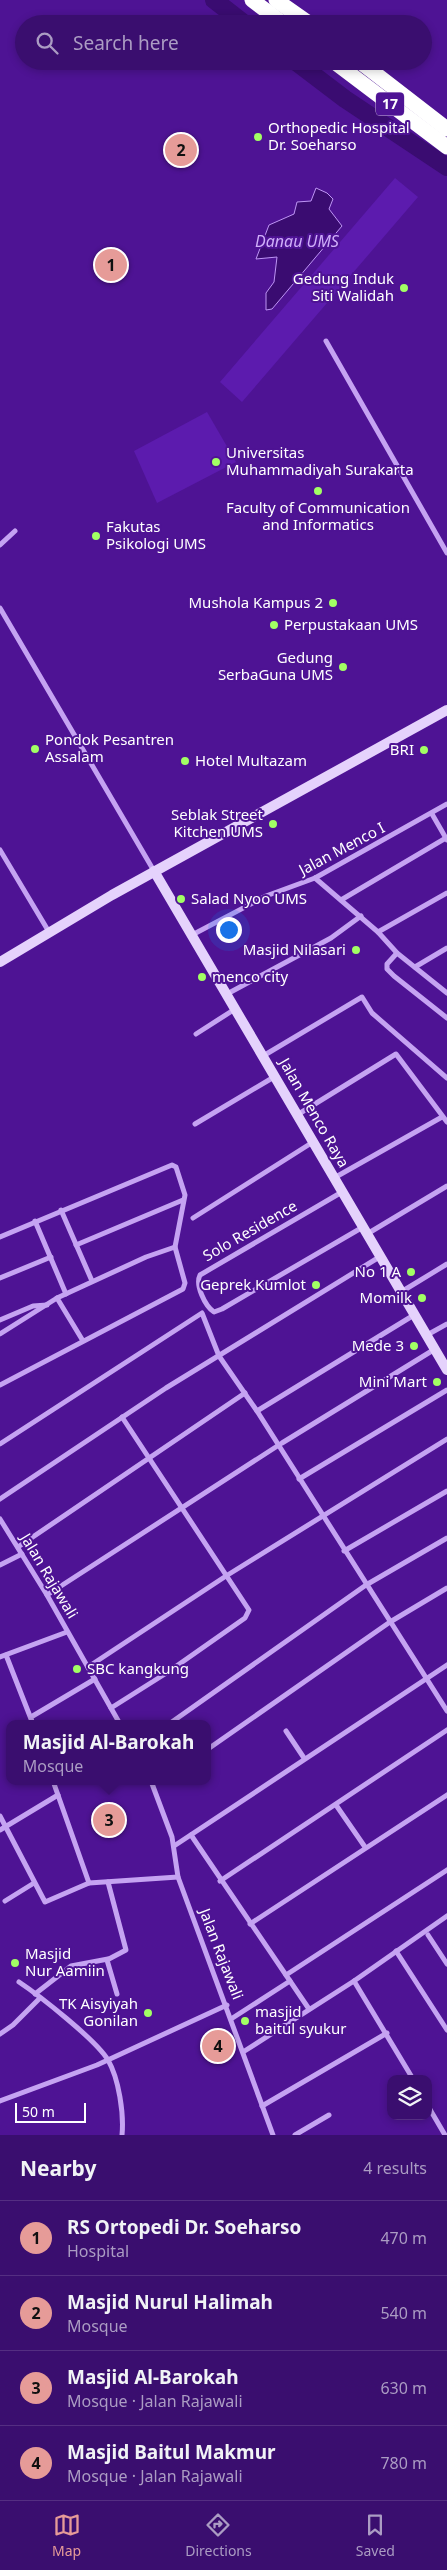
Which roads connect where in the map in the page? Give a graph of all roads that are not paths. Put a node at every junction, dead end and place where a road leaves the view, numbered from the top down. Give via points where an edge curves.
1 (252, 0) edge
2 (276, 0) edge
3 (272, 15) edge
4 (297, 15) edge
5 (345, 70) edge
6 (371, 70) edge
7 (447, 129) edge
8 (447, 147) edge
9 (326, 341) dead end
10 (16, 531) dead end
11 (0, 545) edge
12 (446, 551) edge
13 (0, 608) edge
14 (447, 710) edge
15 (447, 804) edge
16 (432, 814) junction
17 (446, 839) edge
18 (0, 850) edge
19 (154, 871) junction
20 (315, 878) junction
21 (447, 893) edge
22 (341, 900) junction
23 (361, 916) junction
24 (49, 932) junction
25 (378, 932) junction
26 (192, 935) junction
27 (447, 948) edge
28 (397, 953) junction
29 (0, 962) edge
30 (415, 967) junction
31 (447, 993) edge
32 (227, 994) junction
33 (235, 1010) junction
34 (447, 1018) edge
35 (196, 1034) dead end
36 (263, 1056) junction
37 (275, 1076) junction
38 (447, 1078) edge
39 (297, 1114) junction
40 (442, 1117) junction
41 (447, 1122) edge
42 (195, 1124) dead end
43 (313, 1142) junction
44 (334, 1178) junction
45 (447, 1186) edge
46 (342, 1192) junction
47 (183, 1200) junction
48 (61, 1210) junction
49 (193, 1218) dead end
50 (34, 1221) junction
51 (365, 1230) junction
52 (0, 1237) edge
53 (76, 1245) junction
54 (175, 1247) junction
55 (380, 1256) junction
56 (51, 1257) junction
57 (447, 1264) edge
58 (0, 1278) edge
59 (92, 1281) junction
60 (401, 1292) junction
61 (66, 1294) junction
62 (57, 1298) junction
63 (47, 1304) junction
64 (415, 1315) junction
65 (0, 1320) edge
66 (447, 1324) edge
67 (0, 1334) edge
68 (427, 1336) junction
69 (82, 1341) junction
70 (435, 1349) junction
71 (219, 1356) junction
72 (447, 1370) edge
73 (0, 1385) edge
74 (447, 1390) edge
75 (244, 1393) junction
76 (257, 1411) junction
77 (122, 1417) junction
78 (447, 1439) edge
79 (0, 1444) edge
80 (278, 1445) junction
81 (149, 1458) junction
82 (299, 1479) junction
83 (447, 1491) edge
84 (0, 1498) edge
85 (181, 1508) junction
86 (323, 1517) junction
87 (0, 1519) edge
88 (447, 1538) edge
89 (18, 1547) junction
90 (344, 1551) junction
91 (22, 1554) junction
92 (0, 1565) edge
93 (226, 1576) junction
94 (366, 1586) junction
95 (447, 1588) edge
96 (47, 1595) junction
97 (390, 1622) junction
98 (67, 1632) junction
99 (6, 1655) junction
100 (0, 1657) edge
101 (447, 1665) edge
102 (88, 1667) junction
103 (426, 1678) junction
104 (95, 1679) junction
105 (111, 1708) junction
106 (447, 1711) edge
107 (31, 1717) junction
108 (32, 1720) edge
109 (118, 1720) edge
110 (174, 1720) edge
111 (447, 1730) edge
112 (286, 1731) dead end
113 (211, 1747) edge
114 (304, 1758) junction
115 (54, 1785) edge
116 (152, 1785) edge
117 (447, 1794) edge
118 (58, 1795) junction
119 (336, 1805) junction
120 (0, 1816) edge
121 (6, 1826) junction
122 (0, 1830) edge
123 (191, 1835) junction
124 (174, 1846) junction
125 (365, 1847) junction
126 (447, 1870) edge
127 (178, 1877) junction
128 (220, 1881) junction
129 (108, 1882) junction
130 (34, 1883) junction
131 (89, 1883) junction
132 (5, 1900) dead end
133 (447, 1916) edge
134 (250, 1924) junction
135 (428, 1935) dead end
136 (396, 1951) junction
137 (109, 1958) junction
138 (447, 1964) edge
139 (286, 1975) junction
140 (290, 1980) junction
141 (354, 1981) junction
142 (19, 1982) dead end
143 (117, 1994) dead end
144 (37, 1996) junction
145 (227, 2005) junction
146 (309, 2009) junction
147 (231, 2019) junction
148 (447, 2030) edge
149 (387, 2033) junction
150 (0, 2034) edge
151 (243, 2052) junction
152 (108, 2060) junction
153 (411, 2075) edge
154 (0, 2100) edge
155 (262, 2106) junction
156 (432, 2113) edge
157 (329, 2114) dead end
158 (122, 2135) edge
159 (274, 2135) edge
160 (295, 2135) edge
161 (445, 2135) edge

1 - 3 highway
2 - 4 highway
5 - 8 highway, 17
6 - 7 highway, 17
9 - 12 street
10 - 11 street
13 - 19 street
14 - 19 main road
15 - 16 street, Jalan Menco I
16 - 17 street
16 - 20 street, Jalan Menco I
17 - 22 street
18 - 24 street
19 - 24 main road
19 - 26 main road, Jalan Menco Raya
20 - 22 street
20 - 26 street, Jalan Menco I via 266,896
21 - 25 street
22 - 23 street
23 - 25 street
23 - 32 street via 330,938
24 - 29 main road
25 - 28 street
26 - 32 main road, Jalan Menco Raya
27 - 30 street
28 - 30 street
28 - 34 street via 389,961 389,971
30 - 31 street
32 - 33 main road, Jalan Menco Raya
33 - 35 street
33 - 36 main road, Jalan Menco Raya
36 - 37 main road, Jalan Menco Raya
36 - 38 street via 362,997 372,1014
37 - 39 main road, Jalan Menco Raya
37 - 42 street
39 - 40 street via 396,1054
39 - 43 main road, Jalan Menco Raya
40 - 41 street
40 - 44 street
43 - 44 main road, Jalan Menco Raya
43 - 49 street
44 - 46 main road, Jalan Menco Raya
45 - 51 street
46 - 51 main road, Jalan Menco Raya
46 - 51 street, Solo Residence via 200,1275 198,1286 210,1310 218,1311
47 - 48 street via 185,1192 172,1164
47 - 53 street
47 - 54 street
48 - 50 street
48 - 53 street
50 - 52 street
50 - 56 street
51 - 55 main road, Jalan Menco Raya
53 - 59 street
54 - 59 street
54 - 69 street via 186,1286
55 - 60 main road, Jalan Menco Raya
55 - 71 street
56 - 58 street
56 - 61 street
57 - 60 street
59 - 61 street
60 - 64 main road, Jalan Menco Raya
61 - 62 street
62 - 63 street
62 - 69 street
63 - 65 street via 33,1306
63 - 67 street
64 - 68 main road, Jalan Menco Raya
64 - 76 street
66 - 68 street
68 - 70 main road, Jalan Menco Raya
69 - 73 street
70 - 72 main road, Jalan Menco Raya
70 - 80 street
71 - 75 street
71 - 77 street
71 - 79 street via 204,1315 200,1313
74 - 82 street
75 - 76 street
75 - 81 street
76 - 80 street
77 - 81 street
77 - 84 street
78 - 86 street
80 - 82 street
80 - 85 street
81 - 85 street
81 - 89 street
82 - 86 street
83 - 90 street
85 - 93 street
85 - 96 street
86 - 90 street
86 - 93 street
87 - 89 street, Jalan Rajawali
88 - 94 street
89 - 91 street, Jalan Rajawali
90 - 94 street
91 - 92 street
91 - 96 street, Jalan Rajawali
93 - 102 street
93 - 105 street via 247,1605 249,1610 245,1618
94 - 97 street
94 - 110 street
95 - 97 street
96 - 98 street, Jalan Rajawali
97 - 103 street
97 - 113 street
98 - 99 street
98 - 102 street, Jalan Rajawali
99 - 100 street
99 - 107 street
101 - 103 street
102 - 104 street, Jalan Rajawali
103 - 106 street
103 - 114 street
104 - 105 street, Jalan Rajawali
104 - 107 street
105 - 109 street, Jalan Rajawali
107 - 108 street
111 - 119 street
112 - 114 street
114 - 123 street
115 - 118 street
116 - 124 street, Jalan Rajawali
117 - 125 street
118 - 121 street
118 - 131 street
119 - 125 street
119 - 128 street
120 - 121 street
121 - 122 street
121 - 130 street
123 - 124 street
123 - 128 street
124 - 127 street, Jalan Rajawali
125 - 134 street
126 - 139 street
127 - 129 street
127 - 145 street, Jalan Rajawali
128 - 134 street
129 - 131 street
129 - 137 street via 126,1950
130 - 131 street via 42,1900 49,1902
130 - 132 street
133 - 136 street
134 - 139 street
135 - 138 street
136 - 141 street
136 - 148 street
137 - 143 street via 106,1963
137 - 144 street via 71,1966
139 - 140 street
140 - 146 street
140 - 147 street
141 - 146 street
141 - 149 street
142 - 144 street
144 - 150 street via 13,2025
144 - 152 street via 83,2033
145 - 147 street, Jalan Rajawali
145 - 152 street
146 - 151 street
147 - 151 street, Jalan Rajawali
149 - 153 street
149 - 155 street
151 - 155 street, Jalan Rajawali
152 - 154 street
152 - 158 street via 122,2104
155 - 159 street, Jalan Rajawali
156 - 161 street
157 - 160 street

